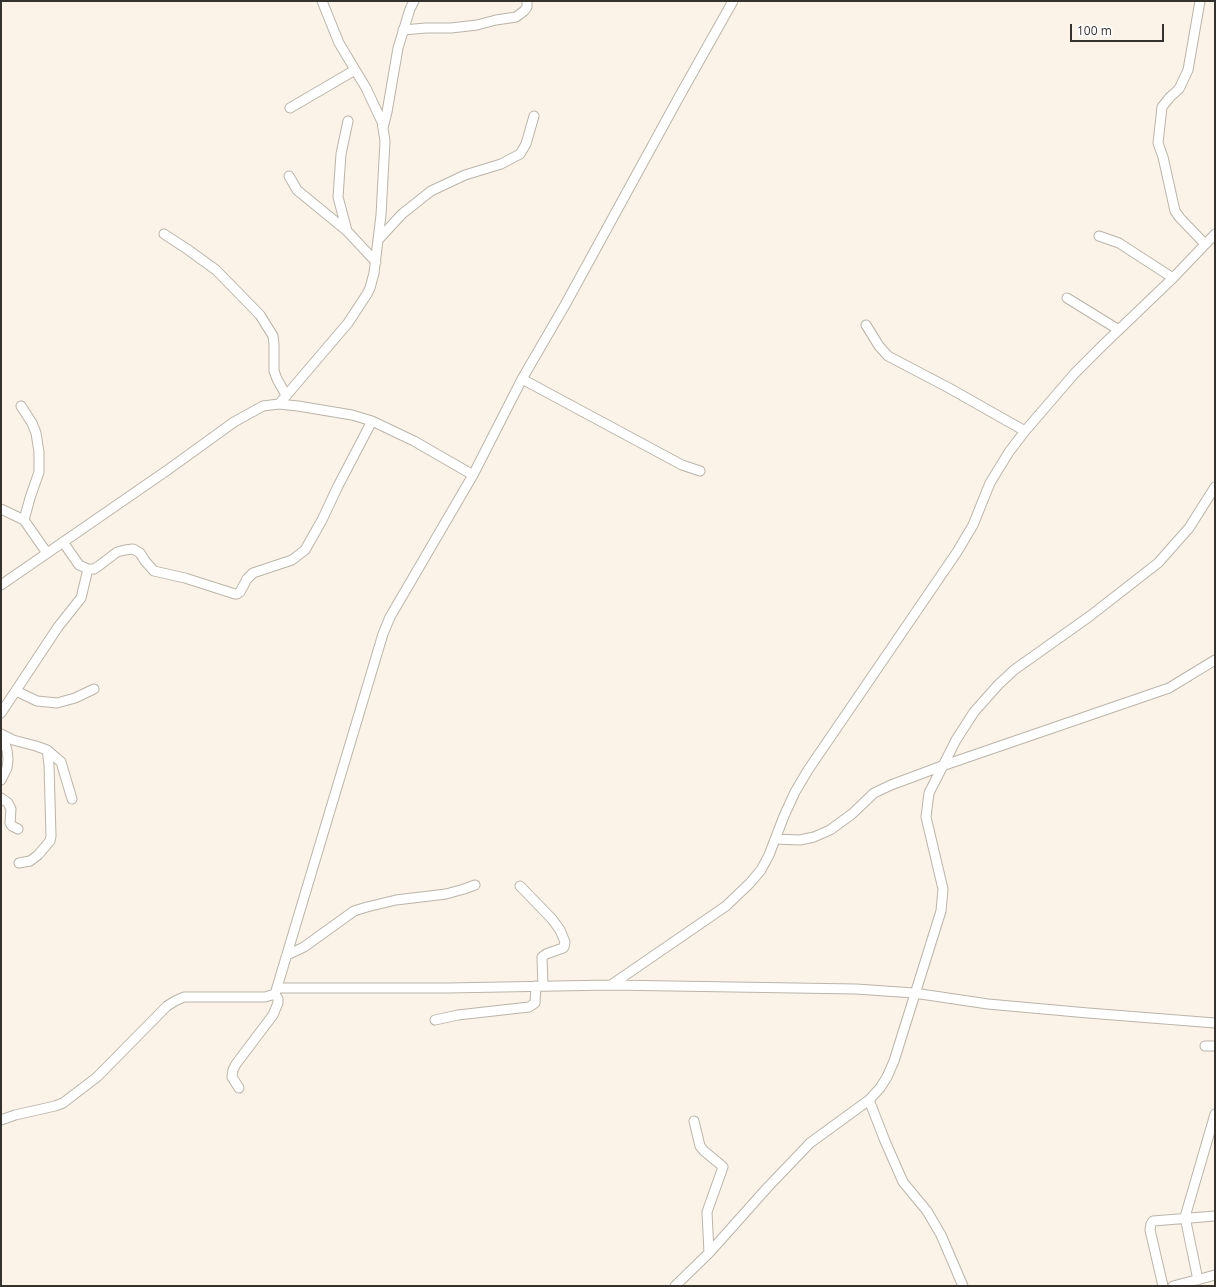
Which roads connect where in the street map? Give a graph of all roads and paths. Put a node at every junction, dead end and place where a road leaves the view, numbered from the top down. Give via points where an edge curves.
1 (322, 1) edge
2 (414, 1) edge
3 (528, 1) edge
4 (733, 1) edge
5 (1200, 1) edge
6 (403, 30) junction
7 (355, 70) junction
8 (290, 108) dead end
9 (534, 116) dead end
10 (348, 121) dead end
11 (383, 128) junction
12 (289, 176) dead end
13 (347, 231) junction
14 (164, 234) dead end
15 (1215, 234) edge
16 (1099, 236) dead end
17 (378, 240) junction
18 (1205, 244) junction
19 (376, 262) junction
20 (1173, 278) junction
21 (1067, 298) dead end
22 (866, 325) dead end
23 (1119, 330) junction
24 (522, 379) junction
25 (286, 394) junction
26 (279, 404) junction
27 (20, 406) dead end
28 (372, 421) junction
29 (1025, 431) junction
30 (700, 471) dead end
31 (473, 475) junction
32 (1215, 487) edge
33 (1, 509) edge
34 (24, 520) junction
35 (63, 542) junction
36 (47, 553) junction
37 (88, 569) junction
38 (1, 585) edge
39 (1215, 660) edge
40 (94, 689) dead end
41 (16, 690) junction
42 (1, 713) edge
43 (2, 735) edge
44 (47, 750) junction
45 (942, 766) junction
46 (1, 780) edge
47 (1, 798) edge
48 (72, 799) dead end
49 (18, 829) dead end
50 (775, 839) junction
51 (19, 863) dead end
52 (474, 885) dead end
53 (520, 886) dead end
54 (287, 955) junction
55 (611, 985) junction
56 (540, 986) junction
57 (276, 991) junction
58 (914, 993) junction
59 (435, 1020) dead end
60 (1215, 1023) edge
61 (1205, 1046) dead end
62 (1215, 1046) edge
63 (239, 1088) dead end
64 (869, 1100) junction
65 (1215, 1114) edge
66 (1, 1120) edge
67 (694, 1121) dead end
68 (1215, 1216) edge
69 (1185, 1218) junction
70 (709, 1253) junction
71 (1215, 1275) edge
72 (1198, 1280) junction
73 (675, 1286) edge
74 (963, 1286) edge
75 (1163, 1286) edge
76 (1173, 1286) edge

1 - 7 street via 339,43
2 - 6 street
3 - 6 street via 524,11 516,17 451,28
4 - 24 street
5 - 18 street via 1188,70 1179,89 1162,107 1158,143 1175,211
6 - 11 street
7 - 8 street
7 - 11 street via 371,97
9 - 17 street via 526,144 520,154 431,191 402,214
10 - 13 street via 341,154 338,197
11 - 17 street via 383,188
12 - 13 street via 297,190
13 - 19 street
14 - 25 street via 216,270 260,315 273,336 274,371
15 - 18 street
16 - 20 street via 1119,243
17 - 19 street
18 - 20 street
19 - 25 street via 370,288 363,302
20 - 23 street
21 - 23 street
22 - 29 street via 889,357
23 - 29 street via 1075,373
24 - 30 street via 682,465
24 - 31 street
25 - 26 street
26 - 28 street via 328,410
26 - 35 street via 259,408 234,422
27 - 34 street via 32,423 40,452 39,472
28 - 31 street via 414,441
28 - 37 street via 305,550 292,560 253,573 237,594 154,571 140,553 133,549 117,552 94,569
29 - 50 street via 990,483 973,525 957,552 808,770 795,792
31 - 54 street via 390,617 383,634
32 - 45 street via 1188,528 1158,563 1014,670 998,685 974,712
33 - 34 street
34 - 36 street
35 - 36 street
35 - 37 street via 79,565
36 - 38 street
37 - 41 street via 81,598 58,627
39 - 45 street via 1169,688
40 - 41 street via 57,703 37,701
41 - 42 street
43 - 44 street
43 - 46 street via 8,759
44 - 48 street via 61,762
44 - 51 street via 50,841 38,855
45 - 50 street via 874,793 836,826 814,837 800,840
45 - 58 street via 929,792 926,817 943,889 941,911
47 - 49 street via 11,809 10,823
50 - 55 street via 761,870 726,906
52 - 54 street via 446,894 396,900 361,909 304,947
53 - 56 street via 552,919 565,942 563,948 542,957
54 - 57 street
55 - 56 street
55 - 58 street via 856,989
56 - 57 street
56 - 59 street via 535,1003 529,1007
57 - 63 street via 278,1003 273,1015 233,1070 232,1077
57 - 66 street via 265,997 184,997 175,1001 167,1006 97,1077 63,1102
58 - 60 street via 988,1004
58 - 64 street via 894,1061 880,1088
61 - 62 street
64 - 70 street via 810,1143
64 - 74 street via 903,1182 927,1211 941,1235
65 - 69 street
67 - 70 street via 700,1146 723,1167 708,1212
68 - 69 street
69 - 72 street
69 - 75 street via 1153,1220 1151,1224 1150,1230
70 - 73 street
71 - 72 street
72 - 76 street

